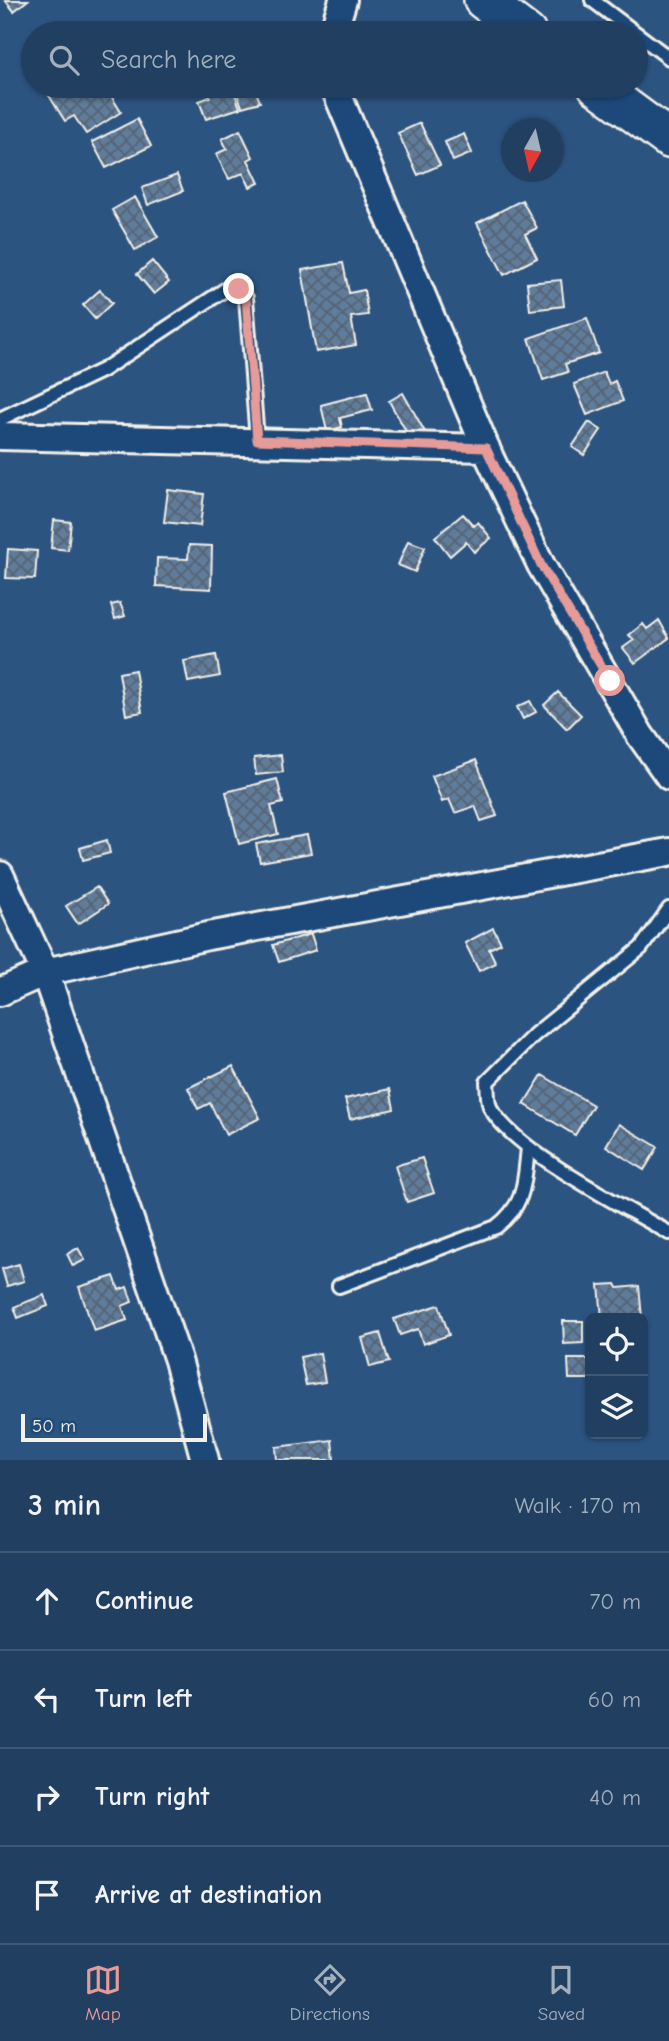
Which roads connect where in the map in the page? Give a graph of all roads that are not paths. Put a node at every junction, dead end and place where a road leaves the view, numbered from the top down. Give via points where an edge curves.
1 (343, 0) edge
2 (483, 0) edge
3 (592, 0) edge
4 (337, 21) edge
5 (511, 21) edge
6 (620, 21) edge
7 (648, 42) edge
8 (669, 58) edge
9 (339, 98) edge
10 (613, 98) edge
11 (669, 139) edge
12 (0, 419) edge
13 (0, 436) edge
14 (257, 440) junction
15 (486, 448) junction
16 (669, 776) edge
17 (669, 852) edge
18 (0, 876) edge
19 (669, 909) edge
20 (45, 972) junction
21 (0, 992) edge
22 (528, 1148) junction
23 (669, 1233) edge
24 (339, 1286) dead end
25 (205, 1460) edge

1 - 4 street
2 - 5 main road
3 - 6 lane
7 - 8 lane
9 - 15 street
10 - 11 main road
12 - 14 lane via 103,370 226,289 239,289 246,298
13 - 14 street
14 - 15 street
15 - 16 street via 541,565 640,735
17 - 20 street via 208,936
18 - 20 street
19 - 22 lane via 641,948 534,1035 487,1082 489,1106 505,1129
20 - 21 street
20 - 25 street via 178,1360
22 - 23 lane
22 - 24 lane via 522,1198 513,1214 496,1227

